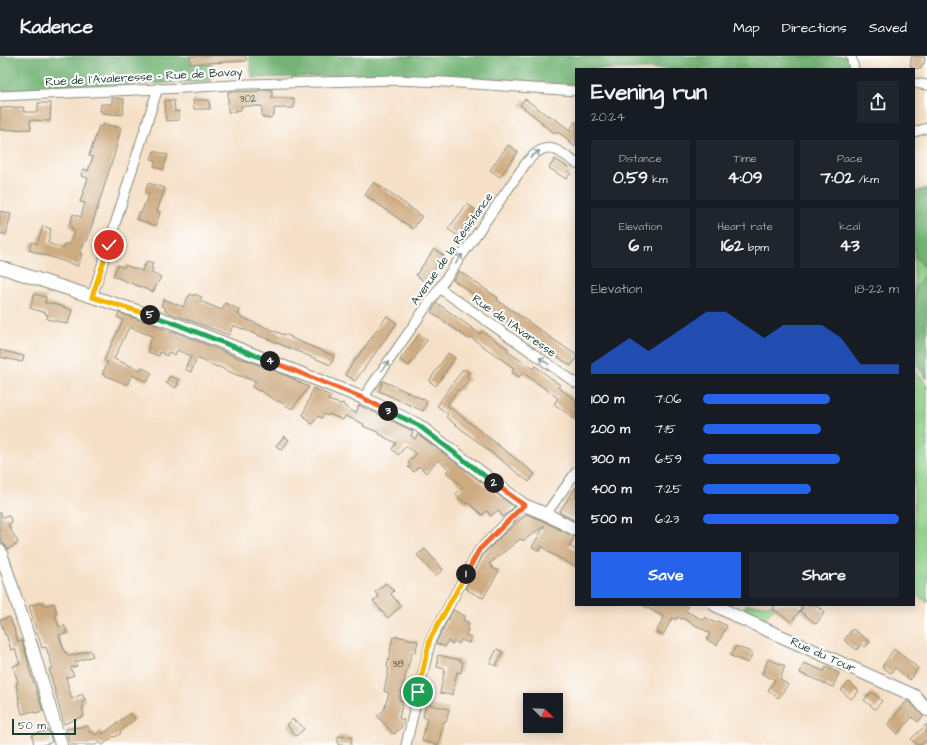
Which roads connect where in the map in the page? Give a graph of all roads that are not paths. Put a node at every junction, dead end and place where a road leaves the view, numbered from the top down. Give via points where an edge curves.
1 (851, 56) edge
2 (854, 68) edge
3 (915, 82) edge
4 (927, 85) edge
5 (158, 88) junction
6 (575, 90) edge
7 (0, 96) edge
8 (927, 128) edge
9 (915, 132) edge
10 (575, 162) edge
11 (0, 266) edge
12 (439, 288) junction
13 (92, 297) junction
14 (575, 382) edge
15 (363, 398) junction
16 (575, 473) edge
17 (524, 505) junction
18 (546, 514) junction
19 (575, 529) edge
20 (0, 550) edge
21 (717, 606) edge
22 (927, 710) edge
23 (61, 745) edge
24 (406, 745) edge

1 - 2 street
3 - 4 street
5 - 6 street, Rue de l'Avaleresse - Rue de Bavay via 394,80
5 - 7 street, Rue de l'Avaleresse - Rue de Bavay
5 - 13 street
8 - 9 street
12 -> 10 street, Avenue de la Résistance via 533,154 550,148
11 - 13 street
14 -> 12 street, Rue de l'Avaresse
15 -> 12 street, Avenue de la Résistance
13 - 15 street via 171,322
15 - 17 street via 418,425
16 - 18 street
17 - 18 street
17 - 24 street via 479,550 430,639
18 - 19 street
20 - 23 street
21 - 22 street, Rue du Tour via 915,696

